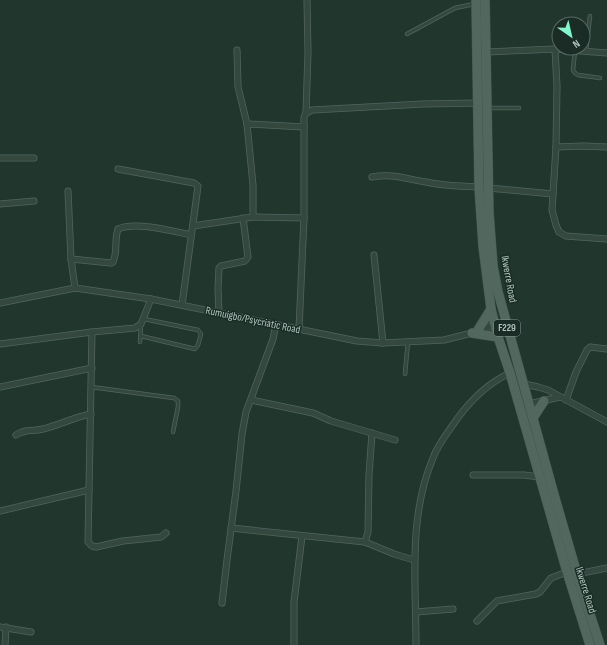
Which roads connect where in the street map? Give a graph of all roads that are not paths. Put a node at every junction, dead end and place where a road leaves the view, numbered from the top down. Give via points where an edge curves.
1 (307, 0) edge
2 (479, 1) edge
3 (407, 34) dead end
4 (551, 49) edge
5 (237, 50) dead end
6 (591, 51) edge
7 (486, 52) junction
8 (607, 53) edge
9 (555, 56) edge
10 (574, 56) edge
11 (600, 78) dead end
12 (478, 103) junction
13 (486, 108) junction
14 (519, 108) dead end
15 (306, 113) junction
16 (246, 124) junction
17 (304, 127) junction
18 (556, 147) junction
19 (607, 147) edge
20 (0, 158) edge
21 (34, 158) dead end
22 (118, 169) dead end
23 (372, 177) dead end
24 (478, 186) junction
25 (488, 188) junction
26 (68, 191) dead end
27 (553, 194) junction
28 (34, 201) dead end
29 (0, 204) edge
30 (253, 217) junction
31 (243, 218) junction
32 (304, 218) junction
33 (193, 226) junction
34 (191, 235) junction
35 (607, 239) edge
36 (374, 255) dead end
37 (71, 259) junction
38 (75, 288) junction
39 (151, 299) junction
40 (0, 303) edge
41 (182, 305) junction
42 (491, 309) junction
43 (219, 313) junction
44 (143, 321) junction
45 (505, 322) junction
46 (276, 324) junction
47 (495, 325) junction
48 (299, 329) junction
49 (475, 331) junction
50 (92, 332) junction
51 (141, 336) junction
52 (498, 337) junction
53 (408, 341) junction
54 (140, 342) dead end
55 (383, 342) junction
56 (0, 344) edge
57 (607, 348) edge
58 (92, 368) junction
59 (510, 373) junction
60 (405, 374) dead end
61 (524, 384) junction
62 (0, 387) edge
63 (91, 387) junction
64 (560, 397) junction
65 (251, 400) junction
66 (566, 400) junction
67 (544, 401) junction
68 (529, 404) junction
69 (91, 414) junction
70 (533, 418) junction
71 (607, 422) edge
72 (173, 432) dead end
73 (372, 433) junction
74 (16, 435) dead end
75 (395, 440) dead end
76 (473, 475) dead end
77 (540, 477) junction
78 (89, 490) junction
79 (0, 511) edge
80 (231, 528) junction
81 (166, 533) dead end
82 (302, 536) junction
83 (365, 542) junction
84 (414, 560) junction
85 (607, 568) edge
86 (567, 572) junction
87 (577, 574) junction
88 (222, 603) dead end
89 (453, 609) dead end
90 (416, 612) junction
91 (477, 621) dead end
92 (3, 627) edge
93 (32, 632) dead end
94 (6, 645) edge
95 (294, 645) edge
96 (416, 645) edge
97 (590, 645) edge
98 (600, 645) edge

1 - 15 street
2 - 3 lane via 454,8
2 - 7 main road, Ikwerre Road / F229
2 - 12 main road, Ikwerre Road / F229
4 - 7 street
5 - 16 street via 238,87
6 - 8 street
7 - 13 main road, Ikwerre Road / F229
9 - 18 street
10 - 11 lane via 575,74
12 - 15 street via 374,106 312,110
12 - 24 main road, Ikwerre Road / F229
13 - 14 lane
13 - 25 main road, Ikwerre Road / F229
15 - 17 street
16 - 17 street
16 - 30 street via 253,185
17 - 32 street
18 - 19 street
18 - 27 street
20 - 21 street
22 - 33 street via 196,185 199,189
23 - 24 street via 396,176 433,184
24 - 42 main road, Ikwerre Road / F229
25 - 27 street
25 - 45 main road, Ikwerre Road / F229 via 493,266
26 - 37 street
27 - 35 street via 552,210 559,232 566,236
28 - 29 street
30 - 31 street
30 - 32 street
31 - 33 street
31 - 43 street via 248,257 245,261 219,268
32 - 48 street
33 - 34 street
34 - 37 street via 150,227 125,226 118,229 116,234 113,262
34 - 41 street
36 - 55 street
37 - 38 street
38 - 39 street, Rumuigbo/Psycriatic Road
38 - 40 street, Rumuigbo/Psycriatic Road
39 - 41 street, Rumuigbo/Psycriatic Road
39 - 44 street
41 - 43 street, Rumuigbo/Psycriatic Road
42 - 47 main road, Ikwerre Road / F229
42 - 49 main road
43 - 46 street, Rumuigbo/Psycriatic Road
44 - 50 street via 135,328
44 - 51 lane
44 - 51 lane via 198,330 201,334 194,349
45 - 47 street, Rumuigbo/Psycriatic Road
45 - 61 main road, Ikwerre Road / F229
46 - 48 street, Rumuigbo/Psycriatic Road
46 - 65 street
47 - 49 street, Rumuigbo/Psycriatic Road
47 - 52 main road, Ikwerre Road / F229
48 - 55 street, Rumuigbo/Psycriatic Road via 357,341
49 - 52 main road
49 - 53 street, Rumuigbo/Psycriatic Road via 444,340
50 - 56 street
50 - 58 street
51 - 54 lane
52 - 59 main road, Ikwerre Road / F229
53 - 55 street, Rumuigbo/Psycriatic Road
53 - 60 lane
57 - 66 street via 590,347 587,350
58 - 62 street
58 - 63 street
59 - 77 main road, Ikwerre Road / F229
59 - 84 street via 491,384 467,406 433,457 424,484 418,516
61 - 64 street via 538,386
61 - 68 main road, Ikwerre Road / F229
63 - 69 street
63 - 72 lane via 174,398 178,406
64 - 66 street
64 - 67 street
65 - 73 street via 313,413
65 - 80 street via 242,434
66 - 71 street
67 - 68 street
67 - 70 main road
68 - 70 main road, Ikwerre Road / F229
69 - 74 street via 42,430 24,430
69 - 78 street
70 - 87 main road, Ikwerre Road / F229
73 - 75 street
73 - 83 street via 368,475 368,532
76 - 77 street
77 - 86 main road, Ikwerre Road / F229
78 - 79 street
78 - 81 street via 87,536 92,546 161,537
80 - 82 street
80 - 88 street
82 - 83 street
82 - 95 street via 294,602
83 - 84 street
84 - 90 street
85 - 87 street
86 - 91 street via 551,578 536,594 497,601
86 - 97 main road, Ikwerre Road / F229
87 - 98 main road, Ikwerre Road / F229
89 - 90 street
90 - 96 street
92 - 93 street
92 - 94 street

